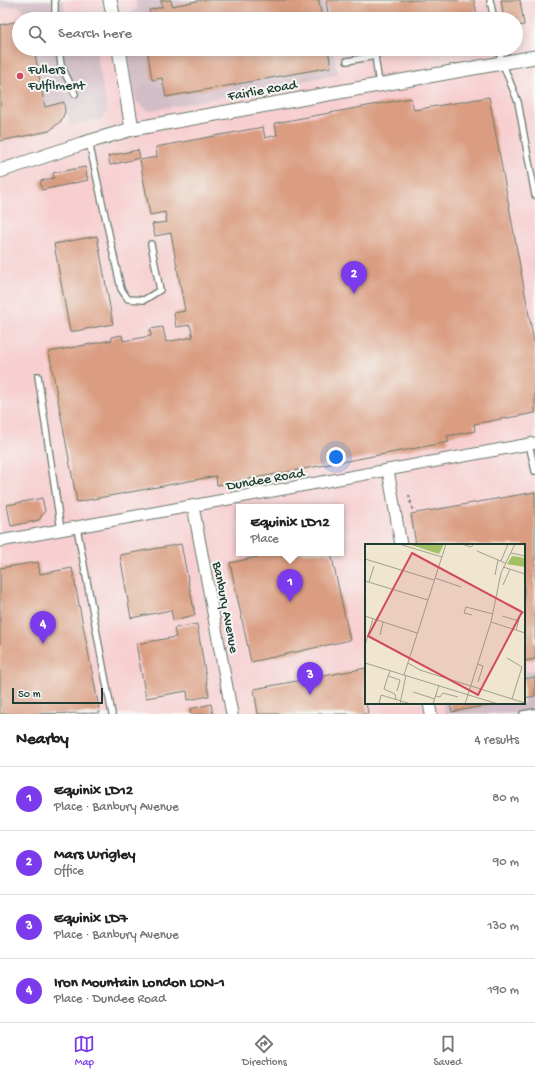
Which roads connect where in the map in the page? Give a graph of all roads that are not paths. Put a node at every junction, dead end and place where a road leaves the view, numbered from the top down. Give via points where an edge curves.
1 (55, 0) edge
2 (110, 0) edge
3 (490, 0) edge
4 (55, 12) edge
5 (113, 12) edge
6 (493, 12) edge
7 (60, 56) edge
8 (120, 56) edge
9 (376, 56) joint
10 (496, 56) edge
11 (500, 56) edge
12 (518, 56) edge
13 (535, 57) edge
14 (347, 61) dead end
15 (379, 84) junction
16 (75, 94) dead end
17 (132, 129) junction
18 (89, 142) junction
19 (0, 171) edge
20 (535, 195) edge
21 (151, 244) dead end
22 (38, 376) dead end
23 (532, 444) edge
24 (388, 470) junction
25 (534, 471) edge
26 (193, 506) junction
27 (77, 528) junction
28 (61, 530) junction
29 (0, 541) edge
30 (401, 544) edge
31 (429, 704) edge
32 (535, 712) edge
33 (112, 714) edge
34 (232, 714) edge
35 (431, 714) edge
36 (523, 714) edge

1 - 4 lane
2 - 5 street
3 - 6 lane
7 - 16 lane via 61,65
8 - 17 street
9 - 14 lane
9 - 15 lane
10 - 15 street, Fairlie Road
11 - 20 lane via 518,102
12 - 13 street, Fairlie Road
15 - 17 street, Fairlie Road
17 - 18 street, Fairlie Road
18 - 19 street, Fairlie Road
18 - 21 lane via 121,289 128,299 144,300 160,290
22 - 28 lane
23 - 24 street, Dundee Road
23 - 25 lane
24 - 26 street, Dundee Road
24 - 30 street
26 - 27 street, Dundee Road
26 - 34 street, Banbury Avenue
27 - 28 street, Dundee Road
27 - 33 lane
28 - 29 street, Dundee Road
31 - 35 street
32 - 36 lane

